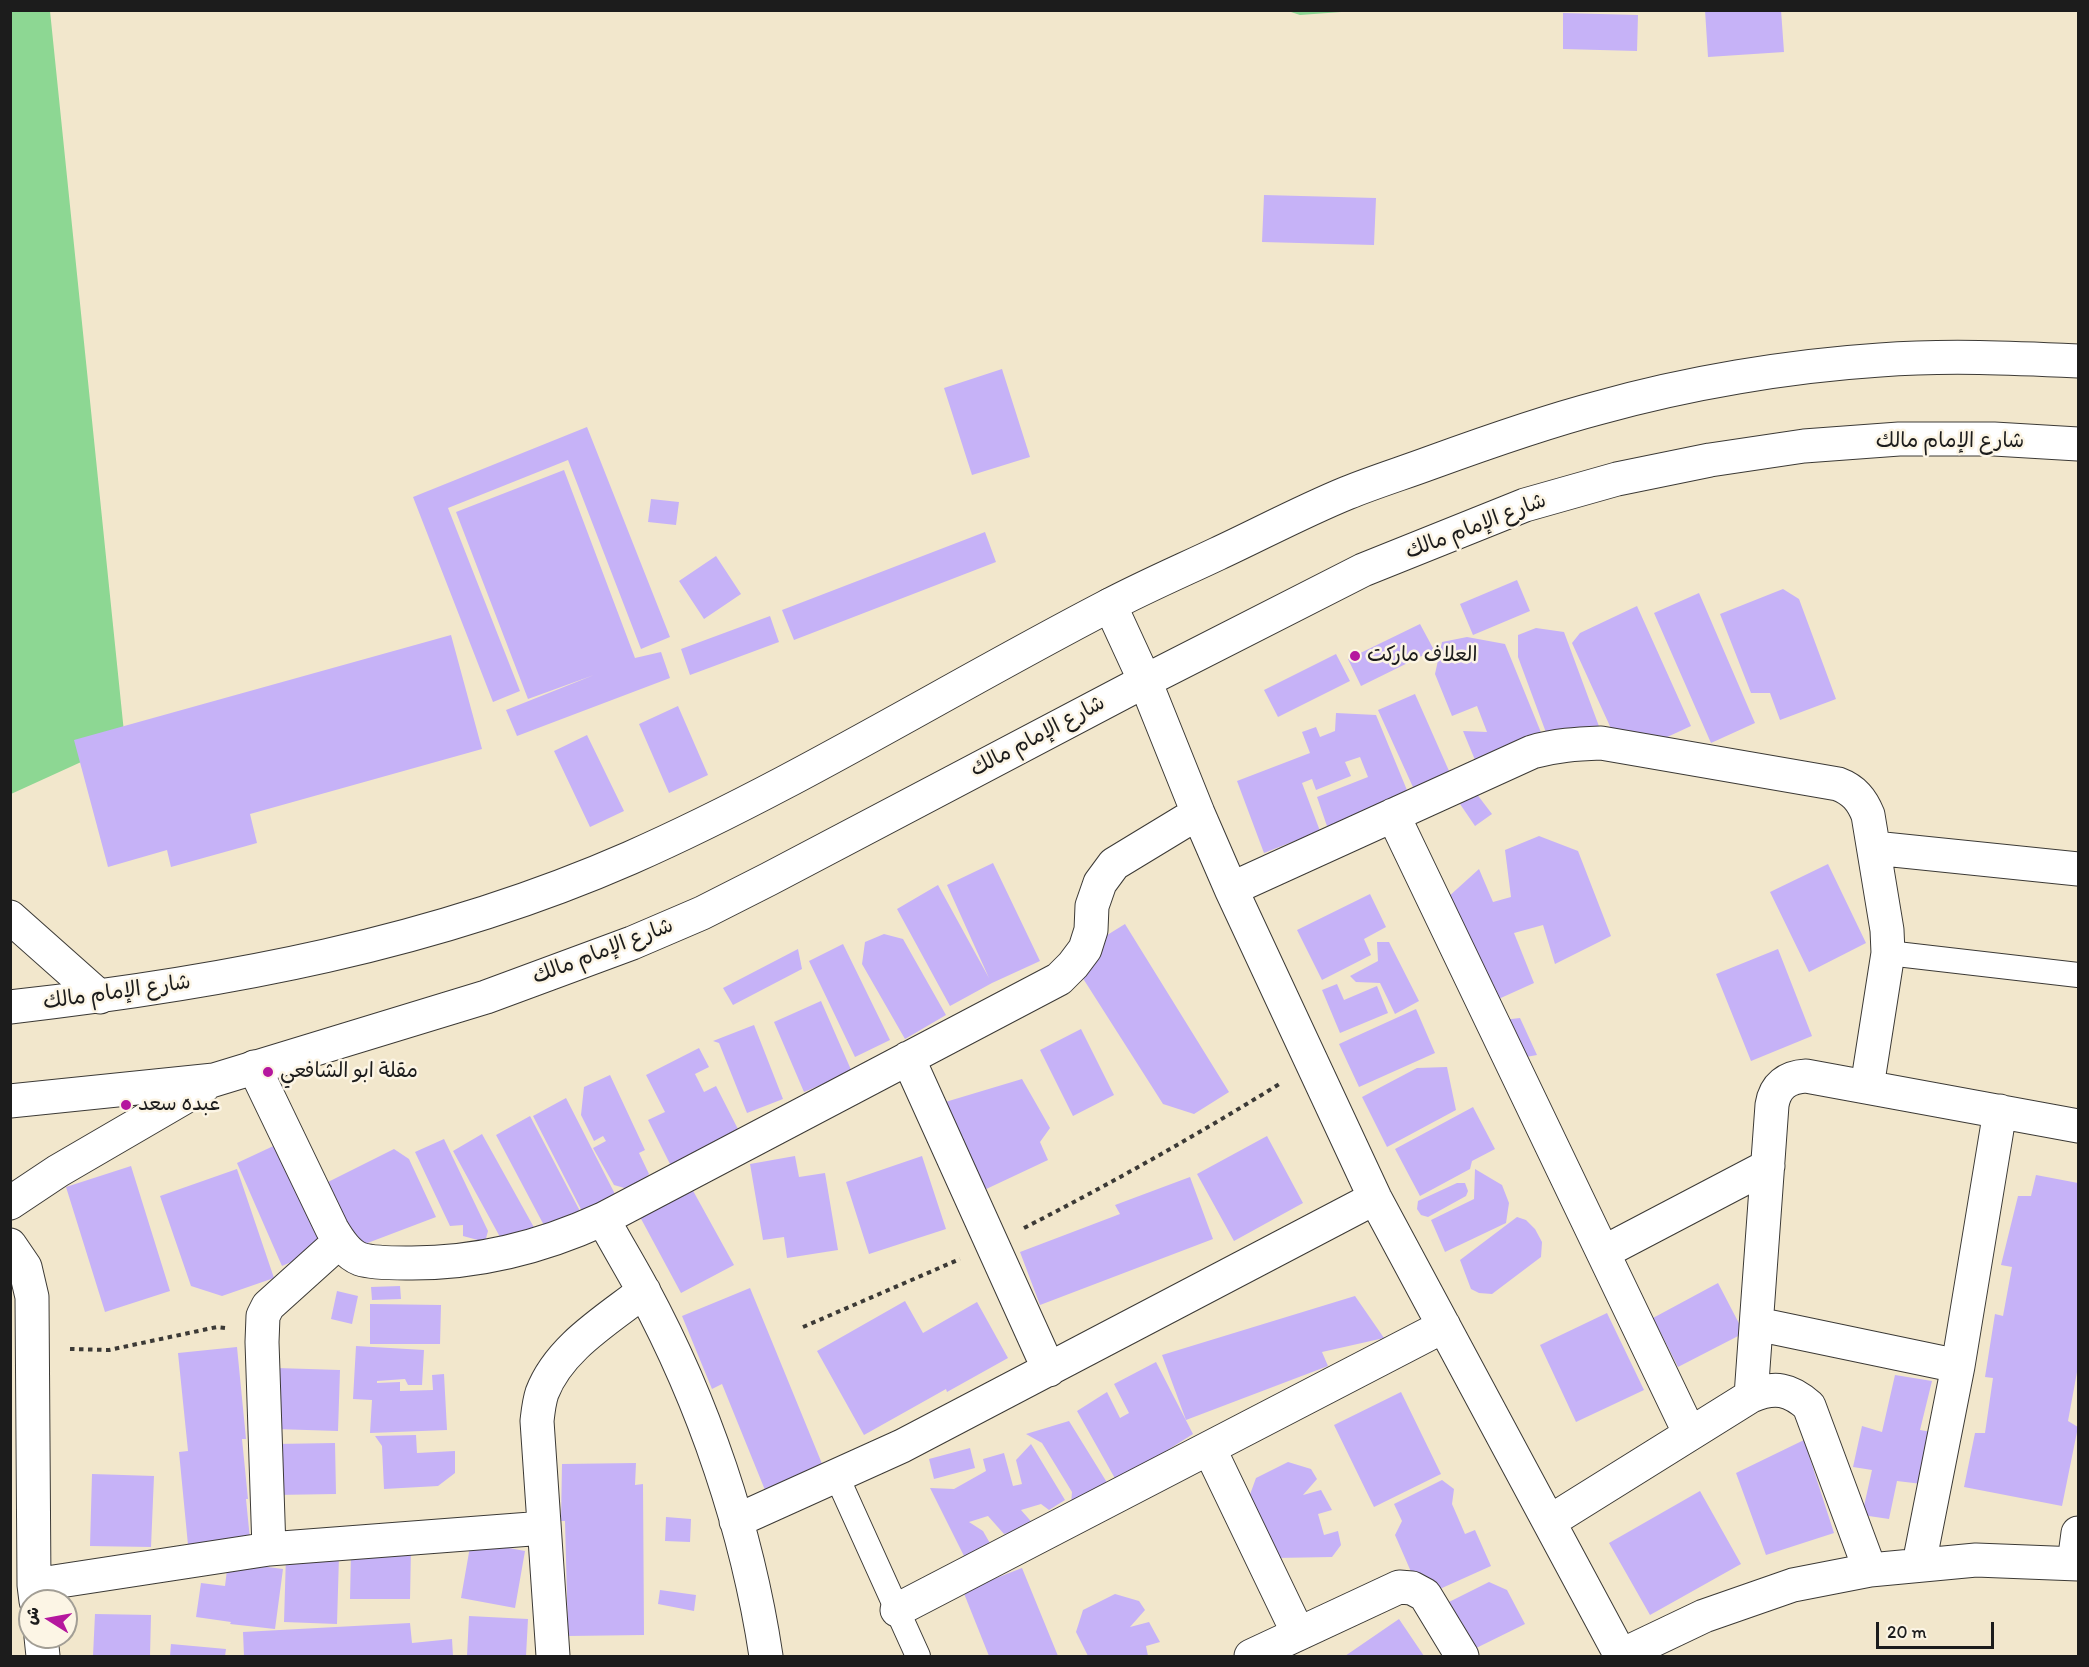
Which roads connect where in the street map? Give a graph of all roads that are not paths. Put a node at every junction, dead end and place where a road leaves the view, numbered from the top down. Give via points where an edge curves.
1 (2079, 361) edge
2 (2079, 444) edge
3 (1110, 604) junction
4 (1145, 681) junction
5 (1198, 813) junction
6 (1393, 816) junction
7 (1874, 848) junction
8 (2079, 869) edge
9 (1231, 889) junction
10 (10, 918) edge
11 (1888, 953) junction
12 (2079, 975) edge
13 (100, 997) junction
14 (10, 1007) edge
15 (908, 1058) junction
16 (254, 1067) junction
17 (214, 1080) junction
18 (1867, 1087) junction
19 (10, 1101) edge
20 (2000, 1112) junction
21 (2079, 1126) edge
22 (1768, 1166) junction
23 (1375, 1198) junction
24 (10, 1203) edge
25 (603, 1219) junction
26 (339, 1242) junction
27 (10, 1245) edge
28 (1604, 1252) junction
29 (644, 1291) junction
30 (1757, 1324) junction
31 (1444, 1326) junction
32 (1958, 1366) junction
33 (1049, 1370) junction
34 (1751, 1396) junction
35 (1690, 1434) junction
36 (1209, 1448) junction
37 (837, 1477) junction
38 (736, 1521) junction
39 (1549, 1522) junction
40 (544, 1528) junction
41 (269, 1549) junction
42 (2077, 1553) edge
43 (1919, 1564) junction
44 (1870, 1570) junction
45 (35, 1589) edge
46 (56, 1589) edge
47 (897, 1610) junction
48 (1299, 1633) junction
49 (553, 1656) edge
50 (766, 1656) edge
51 (918, 1656) edge
52 (1251, 1656) edge
53 (1462, 1656) edge
54 (1621, 1656) edge

1 - 3 street, شارع الإمام مالك via 1977,357 1880,360 1692,386 1598,408 1506,436 1346,494
2 - 4 street, شارع الإمام مالك via 1899,439 1804,446 1617,479 1525,506 1363,570
3 - 4 street
3 - 13 street, شارع الإمام مالك via 739,807 616,864 431,929 331,956
4 - 5 street
4 - 16 street, شارع الإمام مالك via 769,879 642,939 486,997
5 - 9 street
5 - 15 street via 1114,864 1100,883 1092,906 1085,949 1059,979
6 - 7 street via 1532,752 1570,744 1601,743 1847,787 1863,803
6 - 9 street
6 - 28 street
7 - 8 street
7 - 11 street
9 - 23 street
10 - 13 street
11 - 12 lane
11 - 18 street
13 - 14 street, شارع الإمام مالك
15 - 25 street
15 - 33 street
16 - 17 street, شارع الإمام مالك
16 - 26 street
17 - 19 street, شارع الإمام مالك
17 - 24 street
18 - 20 street
18 - 22 street via 1806,1076 1786,1080 1773,1095
20 - 21 street
20 - 32 street
22 - 28 street
22 - 30 street
23 - 31 street
23 - 33 street
25 - 26 street via 537,1246 466,1261 407,1263 360,1259
25 - 29 street
26 - 41 street via 268,1306 263,1316
27 - 45 street via 25,1267 32,1297
28 - 35 street
29 - 38 street via 711,1442
29 - 40 street via 571,1349 542,1394 537,1421
30 - 32 street
30 - 34 street
31 - 36 street
31 - 39 street
32 - 43 street
33 - 37 street
34 - 35 street
34 - 44 street via 1784,1391 1809,1406
35 - 39 street
36 - 47 street
36 - 48 street
37 - 38 street
37 - 47 lane
38 - 50 street
39 - 54 street
40 - 41 street
40 - 49 street
41 - 46 street
42 - 43 street
43 - 44 street
44 - 54 street via 1793,1586 1704,1616
47 - 51 lane
48 - 52 street
48 - 53 street via 1399,1587 1412,1588 1425,1595

